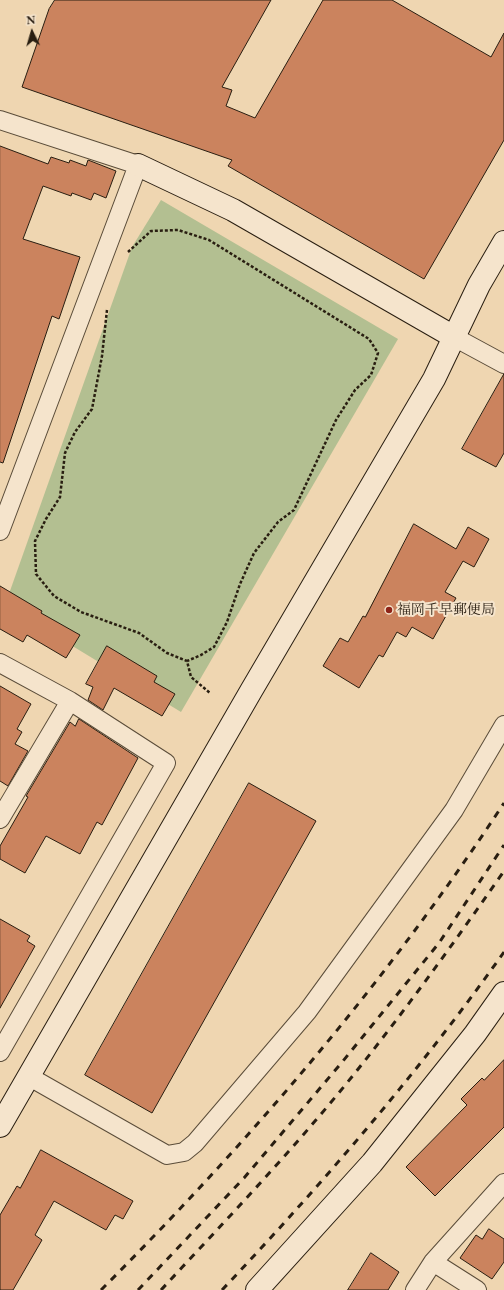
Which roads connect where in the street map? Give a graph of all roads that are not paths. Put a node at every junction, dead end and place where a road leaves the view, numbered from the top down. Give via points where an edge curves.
1 (0, 120) edge
2 (138, 165) junction
3 (504, 242) edge
4 (454, 337) junction
5 (504, 364) edge
6 (0, 532) edge
7 (0, 663) edge
8 (70, 701) junction
9 (504, 725) edge
10 (0, 819) edge
11 (504, 993) edge
12 (0, 1052) edge
13 (28, 1076) junction
14 (0, 1126) edge
15 (504, 1183) edge
16 (433, 1262) junction
17 (257, 1290) edge
18 (415, 1290) edge
19 (477, 1290) edge

1 - 2 street
2 - 4 street via 232,210
2 - 6 street
3 - 4 street via 479,285
4 - 5 street
4 - 13 street via 434,379
7 - 8 street
8 - 10 street
8 - 12 street via 166,763
9 - 13 street via 454,810 307,1012 195,1143 184,1152 167,1155
11 - 17 street via 475,1034 372,1163
13 - 14 street
15 - 16 street
16 - 18 street
16 - 19 street

